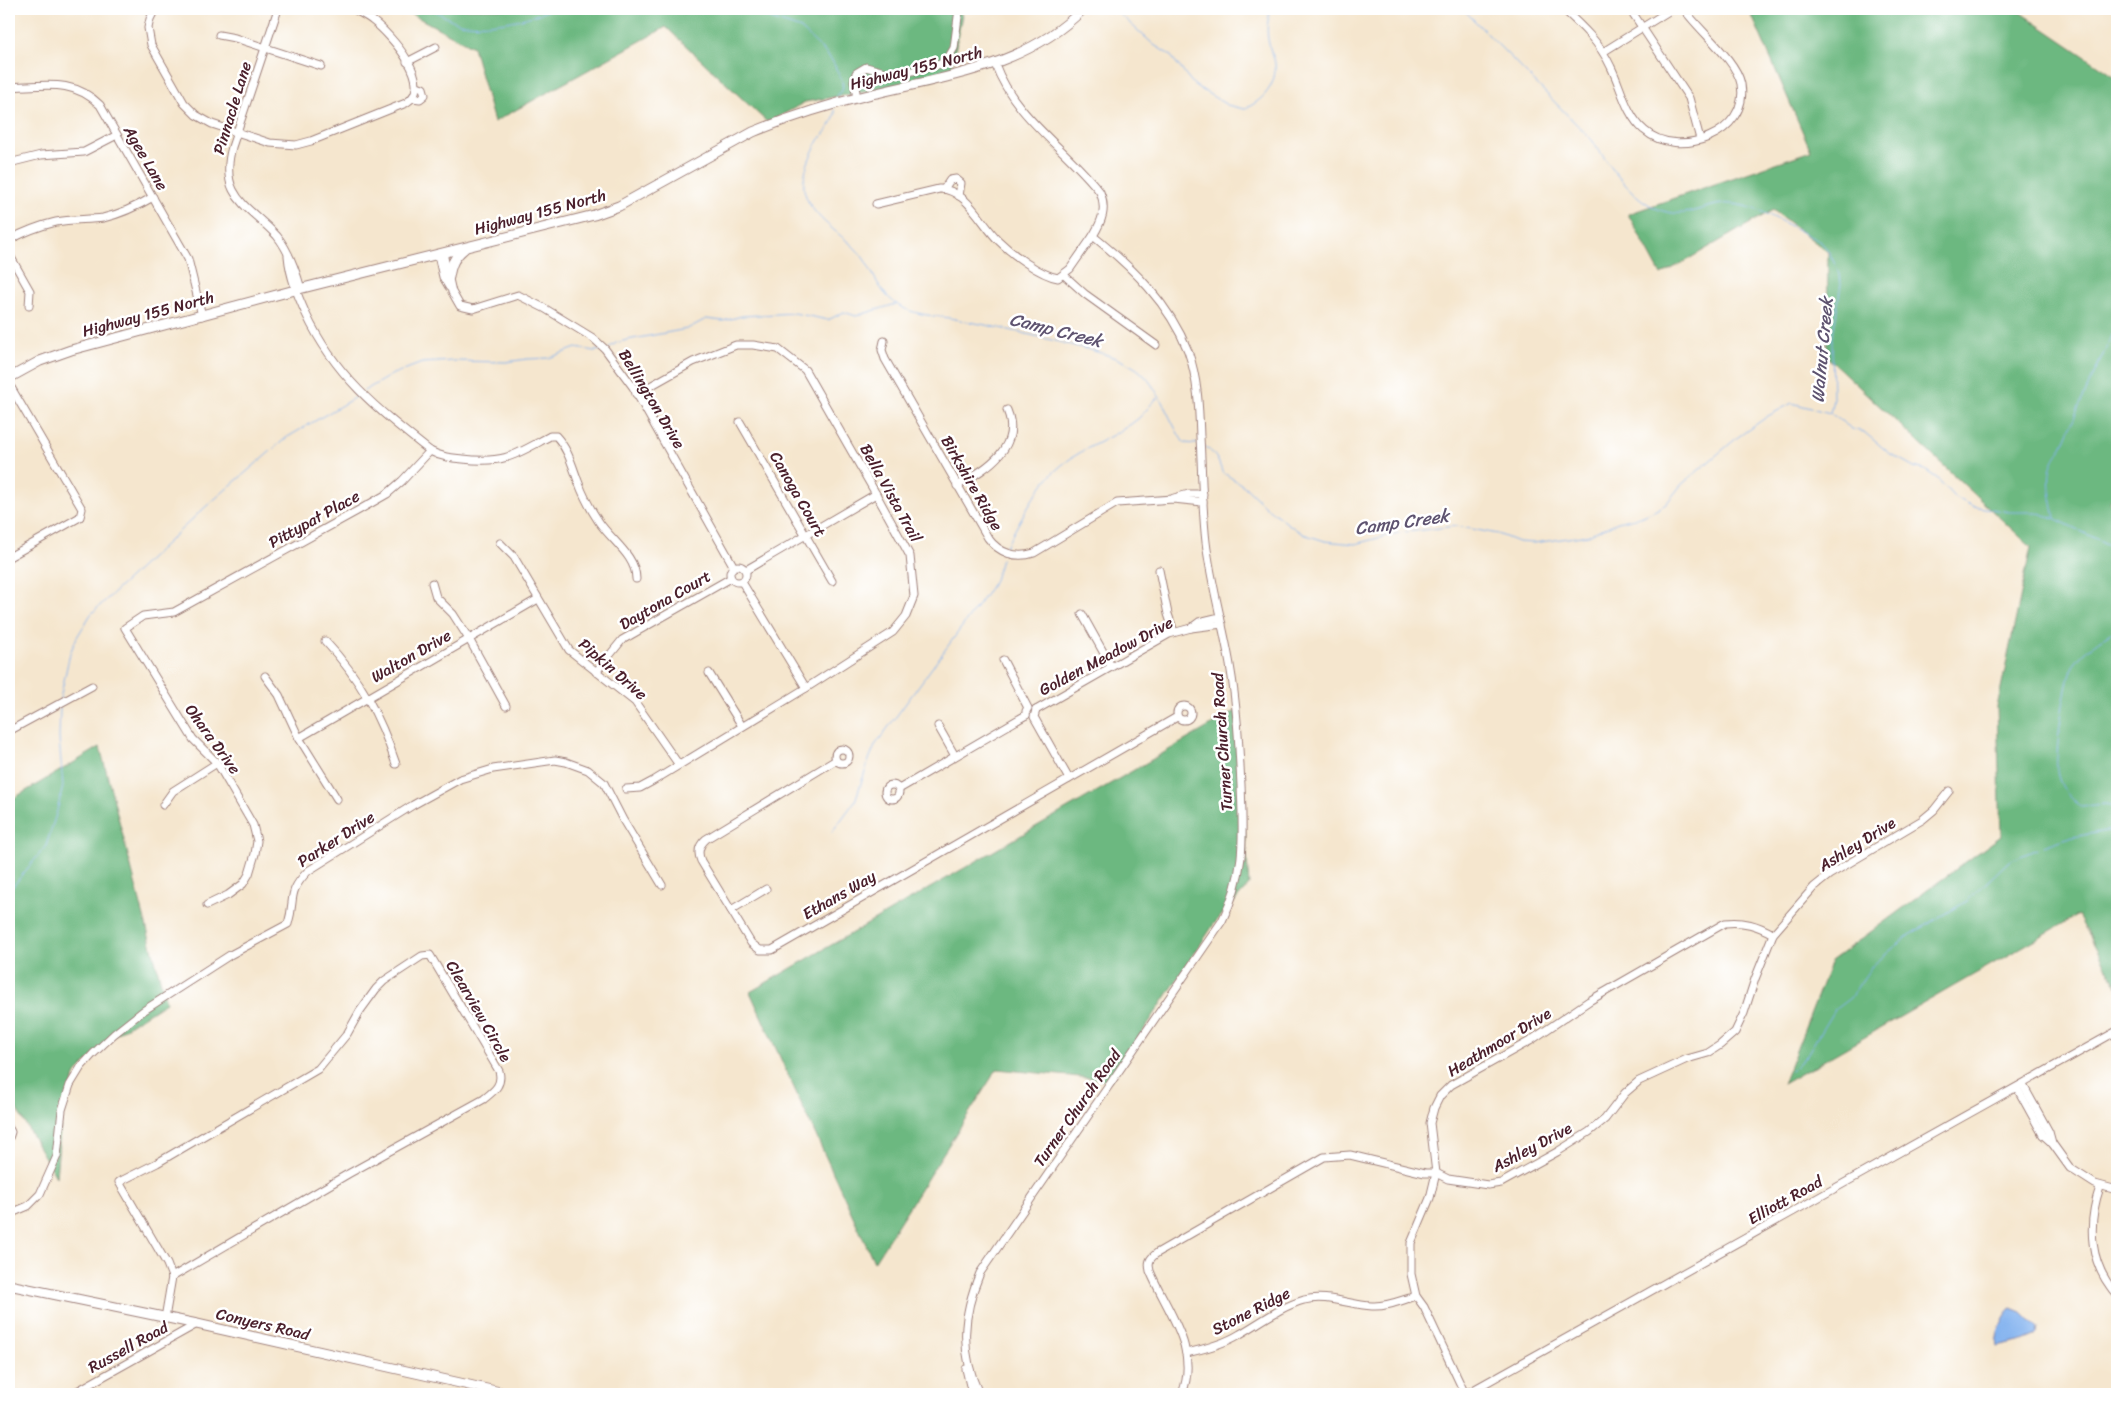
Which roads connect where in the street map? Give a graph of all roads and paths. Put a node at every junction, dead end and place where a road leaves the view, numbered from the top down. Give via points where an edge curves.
1 (155, 9) edge
2 (278, 9) edge
3 (354, 9) edge
4 (959, 9) edge
5 (1083, 9) edge
6 (1563, 9) edge
7 (1630, 9) edge
8 (1672, 9) edge
9 (1684, 9) edge
10 (1641, 27) junction
11 (219, 36) dead end
12 (436, 47) dead end
13 (265, 48) junction
14 (1603, 52) junction
15 (408, 62) junction
16 (995, 64) junction
17 (322, 66) dead end
18 (9, 87) edge
19 (857, 98) junction
20 (237, 132) junction
21 (117, 135) junction
22 (1700, 140) junction
23 (9, 163) edge
24 (944, 189) junction
25 (959, 196) junction
26 (152, 197) junction
27 (876, 204) dead end
28 (1094, 236) junction
29 (9, 240) edge
30 (466, 247) junction
31 (9, 254) edge
32 (440, 254) junction
33 (1064, 275) junction
34 (450, 276) junction
35 (298, 290) junction
36 (452, 292) junction
37 (29, 306) dead end
38 (202, 316) junction
39 (884, 341) dead end
40 (1156, 344) dead end
41 (9, 378) edge
42 (9, 384) edge
43 (636, 394) junction
44 (1007, 410) dead end
45 (740, 422) dead end
46 (430, 451) junction
47 (957, 486) junction
48 (876, 494) junction
49 (1203, 494) junction
50 (1173, 499) junction
51 (1204, 502) junction
52 (806, 536) junction
53 (500, 543) dead end
54 (9, 556) edge
55 (734, 567) junction
56 (746, 570) junction
57 (1159, 570) dead end
58 (731, 578) junction
59 (636, 579) dead end
60 (742, 582) junction
61 (832, 582) dead end
62 (432, 583) dead end
63 (202, 597) joint
64 (538, 599) junction
65 (1082, 614) dead end
66 (1221, 621) junction
67 (1174, 632) junction
68 (469, 639) junction
69 (324, 641) dead end
70 (1003, 660) dead end
71 (1111, 666) junction
72 (596, 672) junction
73 (709, 673) dead end
74 (265, 676) dead end
75 (92, 686) dead end
76 (806, 688) junction
77 (367, 697) junction
78 (506, 706) dead end
79 (1031, 713) junction
80 (1177, 717) dead end
81 (742, 726) junction
82 (938, 726) dead end
83 (9, 731) edge
84 (299, 738) junction
85 (954, 756) junction
86 (836, 760) dead end
87 (216, 763) junction
88 (396, 764) dead end
89 (679, 765) junction
90 (1069, 779) junction
91 (626, 788) dead end
92 (899, 789) dead end
93 (1949, 791) dead end
94 (337, 799) dead end
95 (163, 805) dead end
96 (662, 885) dead end
97 (766, 889) dead end
98 (207, 904) dead end
99 (731, 910) junction
100 (1773, 934) junction
101 (2117, 1031) edge
102 (2020, 1087) junction
103 (9, 1128) edge
104 (9, 1138) edge
105 (1436, 1174) junction
106 (2100, 1186) junction
107 (2117, 1190) edge
108 (9, 1214) edge
109 (172, 1277) junction
110 (9, 1285) edge
111 (2117, 1295) edge
112 (1416, 1296) junction
113 (165, 1318) junction
114 (197, 1324) junction
115 (1186, 1353) junction
116 (966, 1359) junction
117 (72, 1394) edge
118 (509, 1394) edge
119 (972, 1394) edge
120 (979, 1394) edge
121 (1182, 1394) edge
122 (1466, 1394) edge

1 - 20 street via 148,24 149,40 182,99 202,118
2 - 13 street, Pinnacle Lane
3 - 15 street via 388,35
4 - 19 street via 954,48 944,62 896,75 866,67 856,73
5 - 16 main road, Highway 155 North via 1045,40
6 - 14 street
7 - 10 street
8 - 10 street
9 - 22 street via 1732,65 1741,86 1739,108 1731,121 1719,132
10 - 14 street
10 - 22 street via 1689,98
11 - 13 street
12 - 15 street
13 - 17 street
13 - 20 street, Pinnacle Lane
14 - 22 street via 1633,117 1644,131 1656,139 1672,143
15 - 20 street via 417,86 413,98 406,103 304,143 276,144
16 - 19 main road, Highway 155 North
16 - 28 street via 1023,111 1100,192 1104,208
18 - 21 street, Agee Lane via 77,88 100,105
19 - 30 main road, Highway 155 North via 809,111 753,132 619,206
20 - 35 street, Pinnacle Lane via 230,161 234,190 246,209 277,237 288,256 289,273
21 - 23 street via 84,152 41,155
21 - 26 street, Agee Lane
24 - 25 street
24 - 25 street via 950,180 956,179 961,183
24 - 27 street
25 - 33 street via 1013,252 1044,274 1058,278
26 - 29 street via 120,214 58,222 33,228
26 - 38 street, Agee Lane via 188,258
28 - 33 street
28 - 49 street, Turner Church Road via 1141,277 1155,294 1188,351 1198,394
30 - 32 main road, Highway 155 North
30 - 34 main road via 455,258
31 - 37 street via 30,292
32 - 34 street
32 - 35 main road, Highway 155 North
32 - 36 street, Bellington Drive via 443,277
33 - 40 street
34 - 36 street
35 - 38 main road, Highway 155 North
35 - 46 street, Pinnacle Lane via 312,327 336,365 368,399
36 - 43 street, Bellington Drive via 460,306 466,308 518,295 544,308 605,349
38 - 41 main road, Highway 155 North via 60,353
39 - 47 street, Birkshire Ridge via 885,359
42 - 54 street via 82,509 80,517
43 - 48 street, Bella Vista Trail via 693,362 736,345 778,349 805,370
43 - 55 street, Bellington Drive
44 - 47 street via 1012,425 1007,443 989,466
45 - 52 street, Canoga Court
46 - 59 street via 442,457 496,461 556,436 566,448 584,496 599,522 636,569
46 - 63 street, Pittypat Place via 387,494
47 - 50 street, Birkshire Ridge via 991,542 1004,552 1018,556 1036,551 1117,503
48 - 52 street
48 - 76 street, Bella Vista Trail via 910,556 914,596 906,616 893,632
49 - 50 street, Birkshire Ridge
49 - 51 street, Turner Church Road
50 - 51 street, Birkshire Ridge
51 - 66 street, Turner Church Road via 1209,560
52 - 56 street
52 - 61 street, Canoga Court
53 - 64 street, Pipkin Drive via 514,557
55 - 56 street
55 - 58 street
56 - 60 street
57 - 67 street
58 - 60 street
58 - 72 street, Daytona Court via 622,640
60 - 76 street
62 - 68 street via 436,597 453,614
63 - 87 street, Ohara Drive via 174,612 143,616 125,628 193,739
64 - 68 street, Walton Drive
64 - 72 street, Pipkin Drive via 569,650
65 - 71 street
66 - 67 street, Golden Meadow Drive
66 - 116 street, Turner Church Road via 1237,713 1241,803 1241,865 1230,906 980,1274 968,1312
67 - 71 street, Golden Meadow Drive
68 - 77 street, Walton Drive
68 - 78 street
69 - 77 street via 346,664
70 - 79 street
71 - 79 street, Golden Meadow Drive
72 - 89 street, Pipkin Drive via 635,702
73 - 81 street
74 - 84 street via 279,694
75 - 83 street
76 - 81 street, Bella Vista Trail
77 - 84 street, Walton Drive
77 - 88 street via 386,733
79 - 85 street, Golden Meadow Drive
79 - 90 street
80 - 90 street, Ethans Way
81 - 89 street, Bella Vista Trail
82 - 85 street
84 - 94 street
85 - 92 street, Golden Meadow Drive
86 - 99 street, Ethans Way via 701,844 700,858
87 - 95 street via 173,791
87 - 98 street, Ohara Drive via 253,825 257,841 256,854 243,884
89 - 91 street, Bella Vista Trail via 640,788
90 - 99 street, Ethans Way via 770,950 760,950 752,945
93 - 100 street, Ashley Drive via 1922,820 1822,881
96 - 108 street, Parker Drive via 604,783 588,770 555,760 493,769 460,779 308,871 296,883 288,924 230,954 143,1011 100,1047 81,1067 70,1085 62,1110 57,1156 40,1194 28,1206
97 - 99 street
100 - 105 street, Ashley Drive via 1735,1032 1720,1045 1639,1081 1588,1132 1501,1183 1488,1185
100 - 105 street, Heathmoor Drive via 1755,924 1725,923 1589,1001 1530,1041 1452,1086 1440,1096 1430,1123
101 - 102 street, Elliott Road
102 - 106 street via 2070,1168
102 - 122 street, Elliott Road
103 - 104 street
105 - 112 street, Heathmoor Drive via 1430,1198 1411,1243 1410,1260
105 - 115 street, Ashley Drive via 1350,1155 1324,1157 1150,1258 1150,1272 1177,1325
106 - 107 street
106 - 111 street via 2092,1214 2093,1244 2100,1270
109 - 109 street, Clearview Circle via 119,1182 157,1164 318,1069 348,1034 376,989 422,956 430,955 499,1072 500,1083 496,1089 484,1099
109 - 113 street
110 - 113 main road, Conyers Road
112 - 115 street, Stone Ridge via 1372,1306 1331,1299 1306,1300 1290,1305 1239,1335
112 - 122 street, Heathmoor Drive
113 - 114 main road, Conyers Road
114 - 117 street, Russell Road
114 - 118 main road, Conyers Road
115 - 121 street, Ashley Drive via 1187,1377
116 - 119 street, Turner Church Road
116 - 120 street, Turner Church Road

